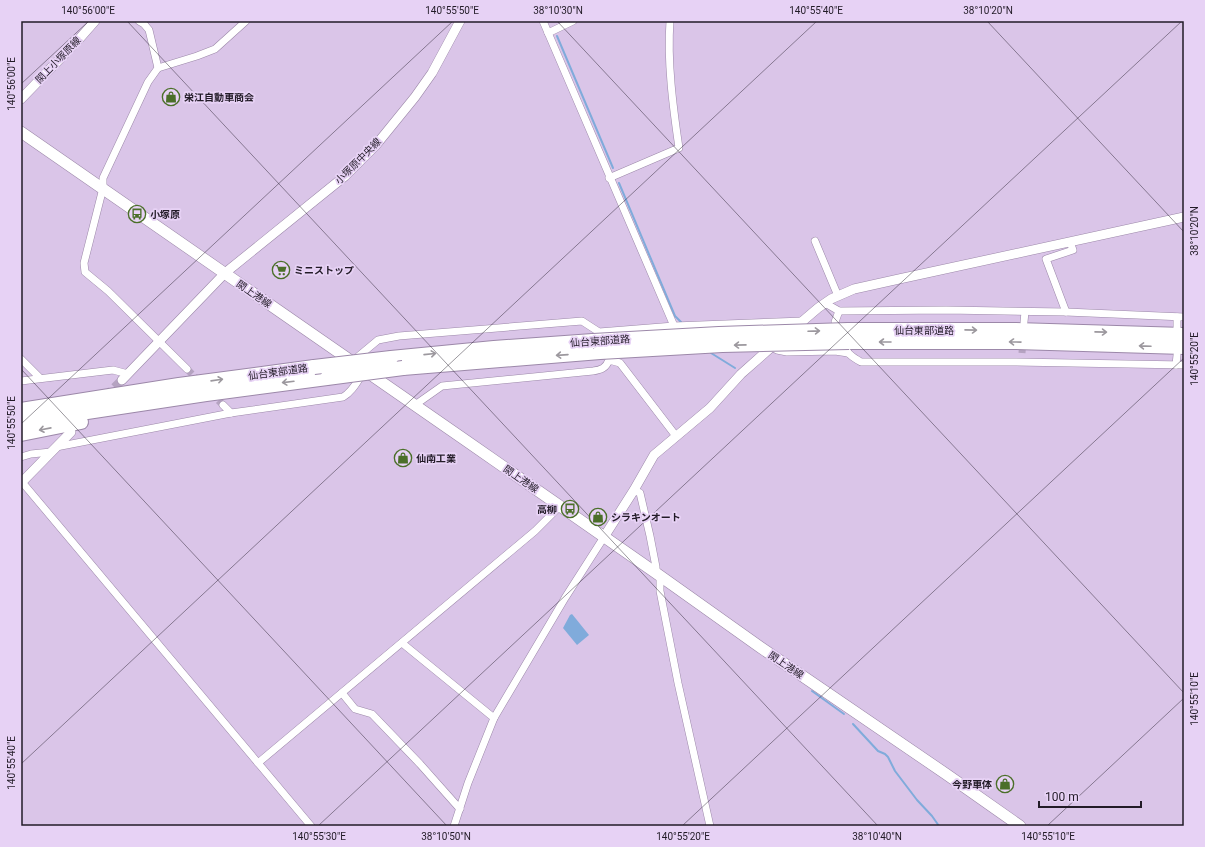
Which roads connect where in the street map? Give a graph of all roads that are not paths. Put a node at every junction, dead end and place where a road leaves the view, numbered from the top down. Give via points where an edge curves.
1 (95, 21) edge
2 (139, 21) edge
3 (147, 21) edge
4 (246, 21) edge
5 (460, 21) edge
6 (543, 21) edge
7 (573, 21) edge
8 (670, 21) edge
9 (149, 30) junction
10 (548, 33) junction
11 (158, 68) junction
12 (21, 99) edge
13 (21, 132) edge
14 (609, 178) junction
15 (102, 188) junction
16 (1184, 217) edge
17 (814, 241) dead end
18 (1070, 242) junction
19 (225, 274) junction
20 (838, 296) junction
21 (825, 302) junction
22 (839, 311) junction
23 (1024, 312) junction
24 (1066, 312) junction
25 (1181, 317) edge
26 (804, 321) junction
27 (1024, 322) dead end
28 (674, 326) junction
29 (1181, 332) edge
30 (159, 340) junction
31 (848, 342) junction
32 (600, 346) junction
33 (772, 346) junction
34 (1180, 351) edge
35 (1022, 353) tunnel mouth
36 (21, 359) edge
37 (352, 362) junction
38 (1022, 362) junction
39 (1180, 365) edge
40 (187, 369) tunnel mouth
41 (364, 371) junction
42 (125, 377) joint
43 (40, 378) junction
44 (21, 381) edge
45 (179, 386) junction
46 (206, 394) junction
47 (21, 404) edge
48 (223, 405) tunnel mouth
49 (415, 405) junction
50 (21, 410) edge
51 (231, 413) junction
52 (21, 422) edge
53 (71, 432) dead end
54 (21, 434) edge
55 (676, 436) junction
56 (53, 449) junction
57 (21, 457) edge
58 (22, 483) edge
59 (634, 490) junction
60 (560, 506) junction
61 (604, 537) junction
62 (659, 575) junction
63 (402, 643) junction
64 (342, 693) junction
65 (494, 718) junction
66 (258, 763) junction
67 (460, 810) junction
68 (311, 826) edge
69 (454, 826) edge
70 (710, 826) edge
71 (1019, 826) edge

1 - 12 street, 閖上小塚原線
2 - 9 street
3 - 9 street
4 - 11 street via 215,49
5 - 19 street, 小塚原中央線 via 416,97 376,145 345,176
6 - 10 street
7 - 10 street
8 - 14 street via 671,92 679,148
9 - 11 street
10 - 14 street
11 - 15 street via 148,82 103,178
13 - 15 main road, 閖上港線
14 - 28 street
15 - 19 main road, 閖上港線
15 - 30 street via 84,263 85,272
16 - 18 street
17 - 20 street
18 - 20 street via 862,287
18 - 24 street via 1073,250 1046,259
19 - 30 street, 小塚原中央線
19 - 37 main road, 閖上港線
20 - 21 street
21 - 22 street
21 - 26 street
22 - 23 street
22 - 31 street via 835,322 843,347
23 - 24 street
23 - 27 street
24 - 25 street
25 - 29 street
26 - 28 street
26 - 33 street
28 - 32 street
31 -> 29 highway, 仙台東部道路 via 941,329
30 - 40 street
30 - 42 street, 小塚原中央線
31 - 32 highway, 仙台東部道路, bridge
31 - 33 street via 835,350 787,352
34 -> 31 highway, 仙台東部道路 via 1015,342
31 - 38 street via 861,362
32 - 37 street via 582,321 398,336 378,340
45 -> 32 highway, 仙台東部道路, bridge via 314,367 494,348
32 -> 46 highway, 仙台東部道路, bridge
32 - 49 street via 607,365 602,370 442,386
32 - 55 street via 620,363
33 - 55 street via 741,374 710,408
34 - 39 street
35 - 38 street
36 - 43 street
37 - 41 main road, 閖上港線
38 - 39 street
41 - 49 main road, 閖上港線
41 - 51 street via 352,390 342,397
42 - 43 street via 114,370
43 - 44 street
45 - 47 highway
45 - 50 highway, 仙台東部道路
46 - 52 highway, 仙台東部道路
46 -> 54 highway
48 - 51 street
49 - 60 main road, 閖上港線
51 - 56 street
53 - 56 street
55 - 59 street via 654,455
56 - 57 street
56 - 58 street
58 - 66 street
59 - 61 street
59 - 62 street via 640,493
60 - 61 main road, 閖上港線
60 - 63 street via 535,531
61 - 62 main road, 閖上港線
61 - 65 street via 564,598
62 - 70 street via 678,683
62 - 71 main road, 閖上港線
63 - 64 street
63 - 65 street
64 - 66 street
64 - 67 street via 355,709 372,714
65 - 67 street
66 - 68 street
67 - 69 street

